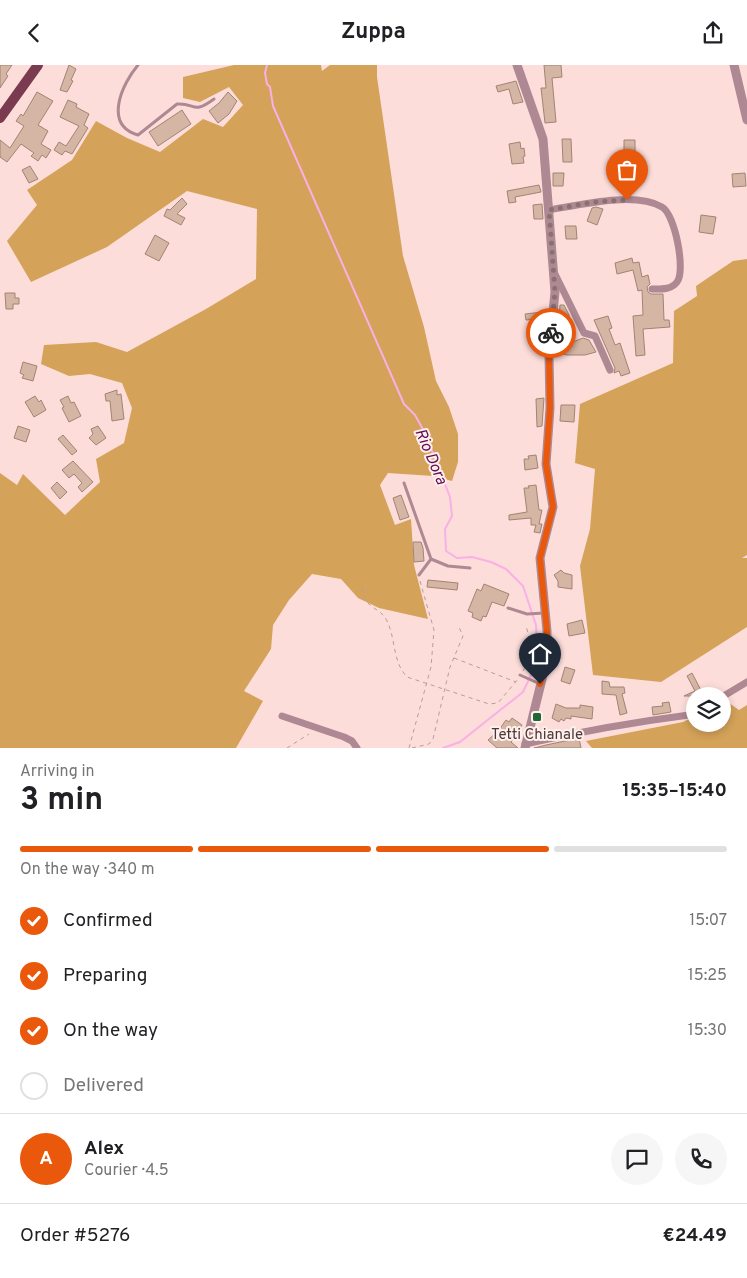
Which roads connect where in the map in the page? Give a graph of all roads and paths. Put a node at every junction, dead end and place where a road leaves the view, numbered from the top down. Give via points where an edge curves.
1 (38, 65) edge
2 (138, 65) edge
3 (517, 65) edge
4 (734, 65) edge
5 (214, 99) dead end
6 (0, 118) edge
7 (747, 120) edge
8 (549, 210) junction
9 (553, 272) junction
10 (652, 289) dead end
11 (610, 370) dead end
12 (404, 483) dead end
13 (431, 559) junction
14 (470, 568) dead end
15 (419, 575) joint
16 (362, 588) dead end
17 (508, 608) dead end
18 (541, 613) junction
19 (458, 625) dead end
20 (526, 626) dead end
21 (453, 658) junction
22 (520, 675) junction
23 (516, 682) junction
24 (536, 682) junction
25 (747, 682) edge
26 (426, 683) junction
27 (444, 689) junction
28 (731, 692) edge
29 (686, 715) edge
30 (282, 716) dead end
31 (318, 728) junction
32 (525, 746) edge
33 (286, 748) edge
34 (357, 748) edge
35 (408, 748) edge
36 (412, 748) edge

1 - 6 main road
2 - 5 lane via 128,78 117,109 119,119 128,132 138,135 177,104 203,107
3 - 8 street via 543,139
4 - 7 street
8 - 9 street
8 - 10 street via 627,200 664,208 671,218 681,275 669,288
9 - 11 street via 584,333 595,336
9 - 18 street via 555,292 549,355 546,464 553,507 540,558
12 - 13 lane
13 - 14 lane via 448,566
13 - 15 lane
15 - 26 path via 434,630 431,667
16 - 26 path via 363,597 387,620 402,672
17 - 18 lane via 527,614
18 - 24 street via 547,631 546,663
19 - 21 path via 463,636
20 - 22 path via 530,645 526,665
21 - 23 path
21 - 27 path
22 - 23 path
22 - 24 lane
23 - 27 path via 498,703 489,704
24 - 32 street
25 - 28 street
26 - 27 path
26 - 35 path
27 - 36 path via 432,739 429,744
29 - 32 street via 583,731
30 - 31 street
31 - 33 path
31 - 34 street via 352,741

